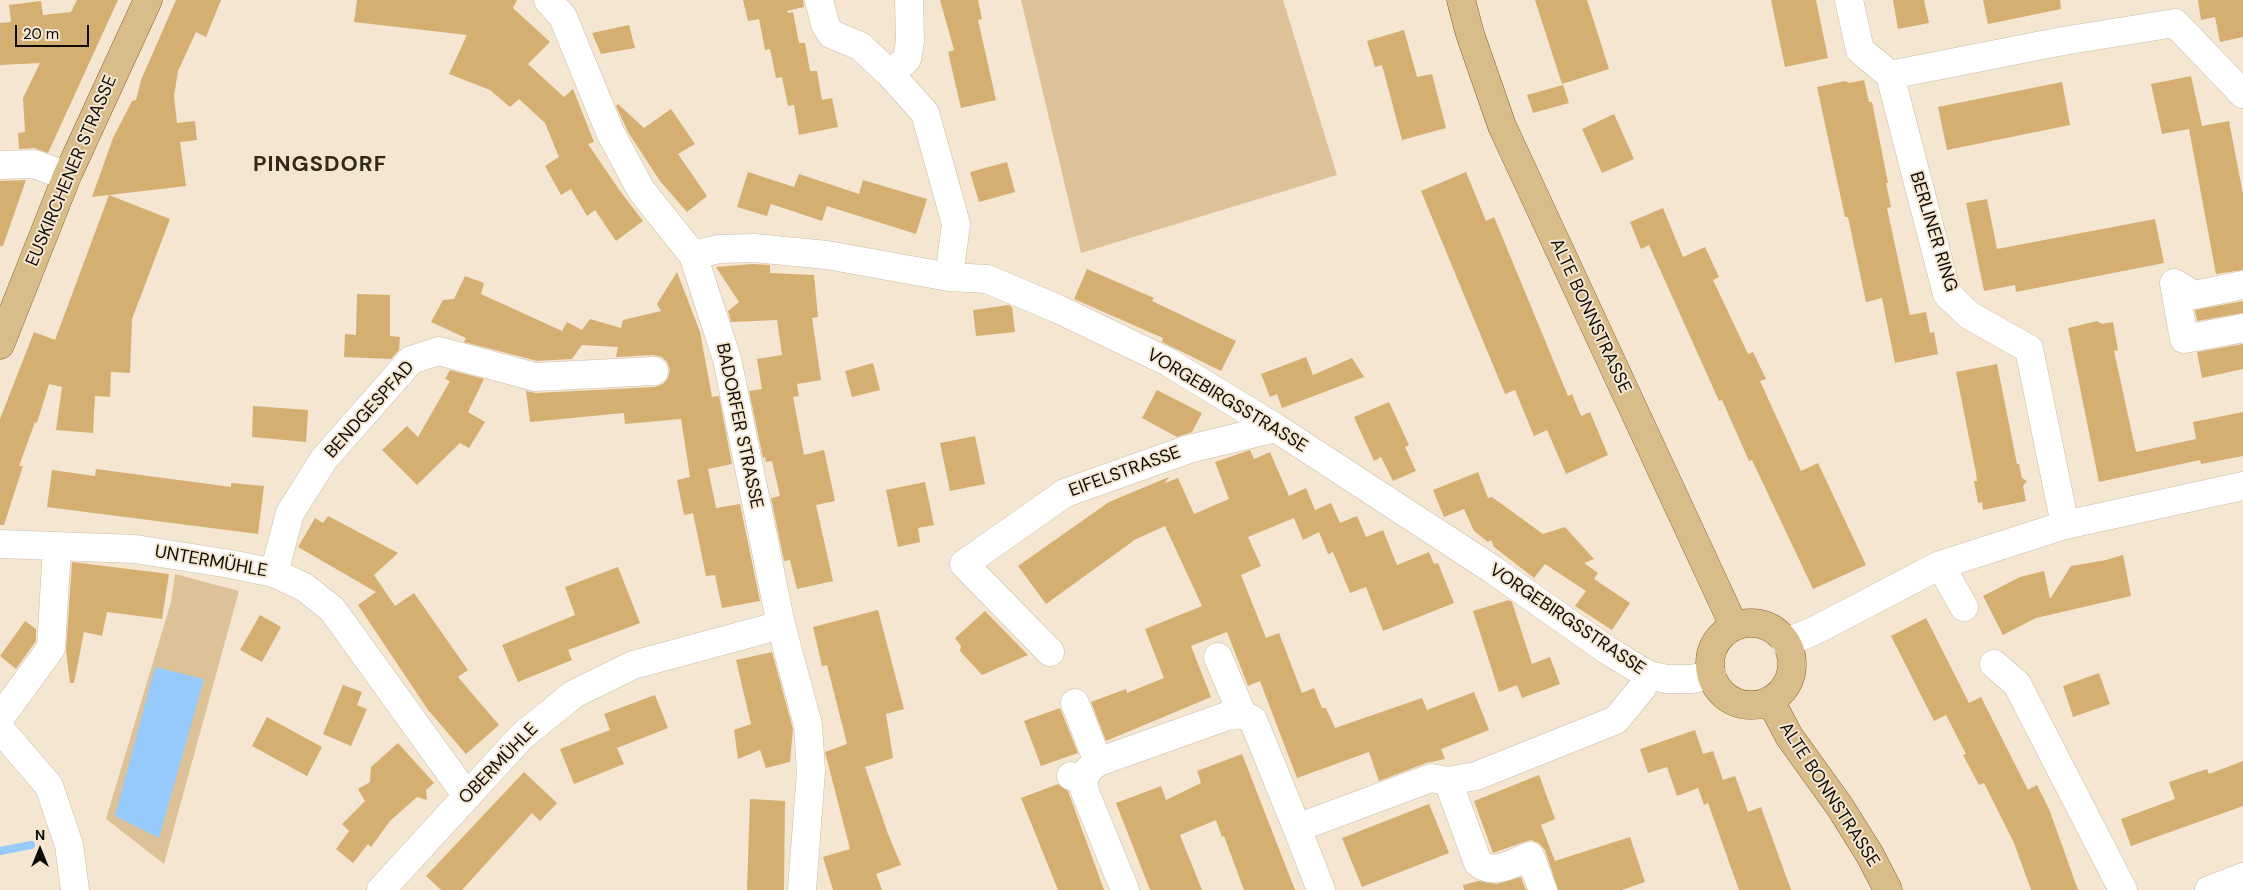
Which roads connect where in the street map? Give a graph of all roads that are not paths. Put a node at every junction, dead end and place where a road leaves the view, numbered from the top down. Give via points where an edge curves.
1 (148, 0) edge
2 (548, 0) edge
3 (819, 0) edge
4 (909, 0) edge
5 (1461, 0) edge
6 (1849, 0) edge
7 (2170, 11) edge
8 (890, 74) junction
9 (1890, 75) junction
10 (2243, 94) edge
11 (0, 165) edge
12 (67, 176) junction
13 (693, 255) junction
14 (949, 277) junction
15 (2243, 285) edge
16 (2243, 328) edge
17 (0, 344) edge
18 (654, 371) dead end
19 (1276, 428) junction
20 (2243, 486) edge
21 (2065, 525) junction
22 (0, 544) edge
23 (57, 547) junction
24 (1940, 564) junction
25 (274, 573) junction
26 (1964, 607) dead end
27 (781, 625) junction
28 (1734, 626) junction
29 (1785, 643) junction
30 (1050, 652) dead end
31 (1218, 658) dead end
32 (1994, 664) dead end
33 (1648, 675) junction
34 (1712, 675) junction
35 (1770, 700) junction
36 (1075, 703) dead end
37 (1242, 714) junction
38 (0, 718) edge
39 (0, 728) edge
40 (1084, 772) junction
41 (1448, 781) junction
42 (467, 796) junction
43 (1297, 828) junction
44 (2243, 877) edge
45 (75, 890) edge
46 (381, 890) edge
47 (802, 890) edge
48 (1125, 890) edge
49 (1321, 890) edge
50 (1543, 890) edge
51 (1888, 890) edge
52 (2123, 890) edge
53 (2209, 890) edge

1 - 12 main road, EUSKIRCHENER STRASSE
2 - 13 street, BADORFER STRASSE via 564,17 610,132 641,190
3 - 8 street via 831,34 860,46
4 - 8 street via 907,59
5 - 28 main road, ALTE BONNSTRASSE via 1502,126
6 - 9 street via 1860,50
7 - 9 street via 2063,41
7 - 10 street
8 - 14 street via 925,114 956,224
9 - 21 street, BERLINER RING via 1947,294 1969,315 2029,349
11 - 12 street via 34,164
12 - 17 main road, EUSKIRCHENER STRASSE
13 - 14 street, VORGEBIRGSSTRASSE via 719,249 754,248 827,255
13 - 27 street, BADORFER STRASSE via 727,359
14 - 19 street, VORGEBIRGSSTRASSE via 987,279 1058,310 1168,362
15 - 16 street via 2194,295 2174,283 2184,339
18 - 25 street, BENDGESPFAD via 535,377 439,351 411,360 319,467 290,513
19 - 30 street, EIFELSTRASSE via 1189,449 1065,493 964,564
19 - 33 street, VORGEBIRGSSTRASSE
20 - 21 street
21 - 24 street
22 - 23 street, UNTERMÜHLE
23 - 25 street, UNTERMÜHLE via 135,550
23 - 38 street via 50,648
24 - 26 street
24 - 29 street
25 - 42 street, UNTERMÜHLE via 304,587 332,608
27 - 42 street, OBERMÜHLE via 633,665 574,694 522,736
27 - 47 street, BADORFER STRASSE via 808,725 811,771
28 - 29 main road via 1766,625 1775,630
28 - 34 main road via 1716,642 1710,664
29 - 35 main road via 1792,659 1792,671 1788,683
31 - 37 street
32 - 52 street via 2017,684
33 - 34 street, VORGEBIRGSSTRASSE via 1691,679
33 - 41 street via 1642,688 1616,720 1476,776
34 - 35 main road via 1717,686 1735,702 1747,705
35 - 51 main road, ALTE BONNSTRASSE via 1789,736 1870,855
36 - 40 street
37 - 40 street via 1227,716
37 - 43 street via 1253,720
39 - 45 street via 49,786 69,845
40 - 48 street via 1085,792
41 - 43 street via 1431,778
41 - 50 street via 1478,863 1485,869 1495,870 1530,856
42 - 46 street, OBERMÜHLE
43 - 49 street
44 - 53 street

